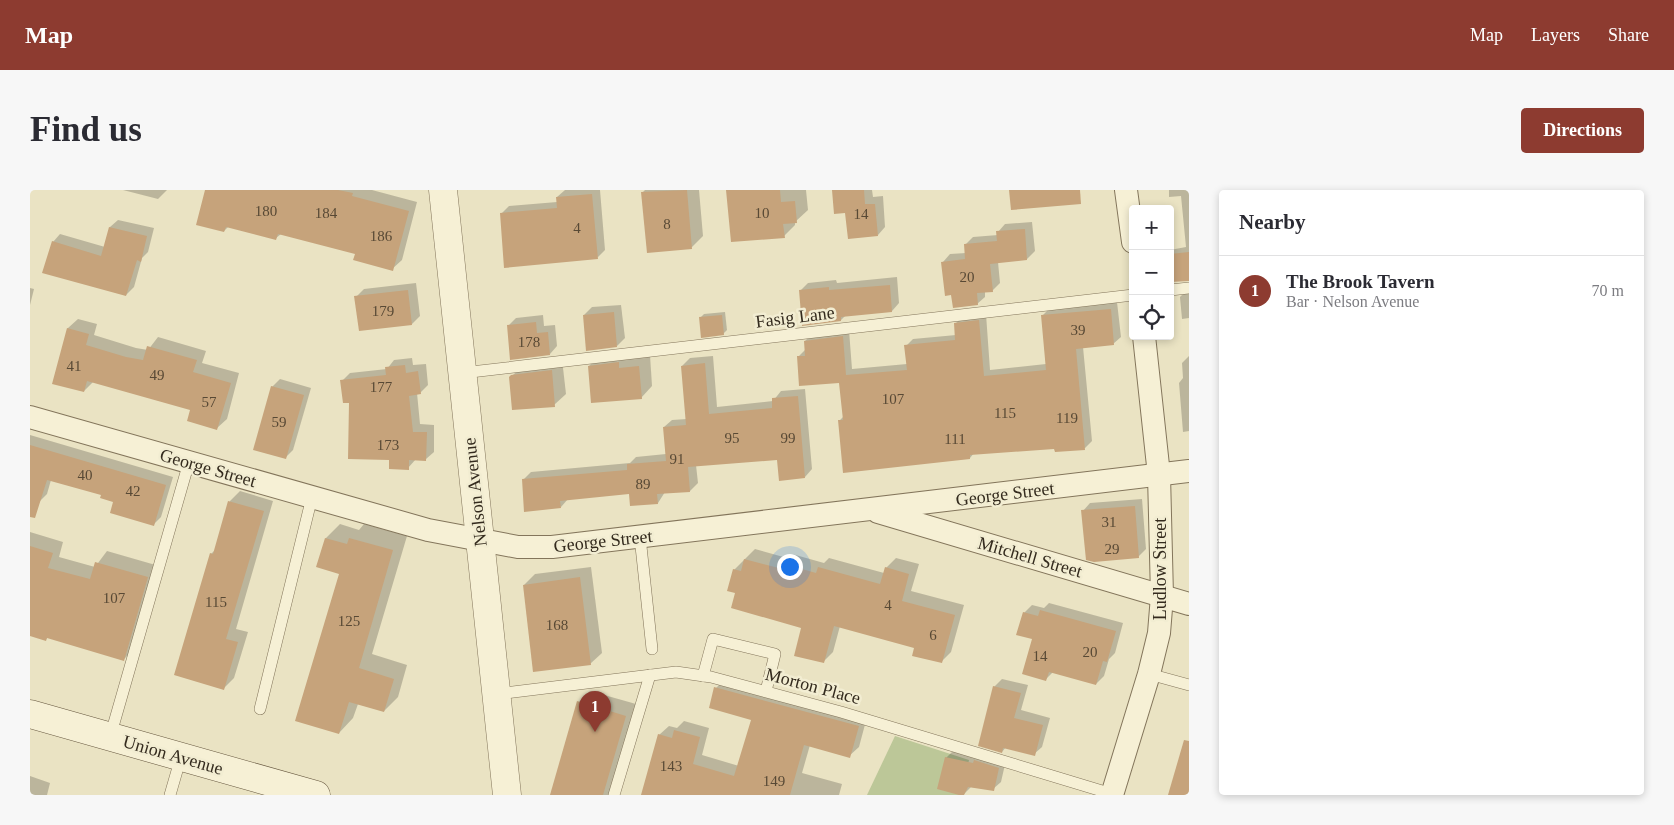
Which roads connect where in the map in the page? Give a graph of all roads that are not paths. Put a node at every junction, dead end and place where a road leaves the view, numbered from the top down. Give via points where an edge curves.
1 (443, 190) edge
2 (1126, 190) edge
3 (1129, 212) edge
4 (1189, 288) edge
5 (1174, 290) edge
6 (1129, 295) edge
7 (1144, 340) edge
8 (462, 373) junction
9 (30, 417) edge
10 (189, 462) junction
11 (1189, 471) edge
12 (1159, 475) junction
13 (312, 497) junction
14 (870, 510) junction
15 (640, 537) junction
16 (480, 541) junction
17 (1162, 596) junction
18 (1189, 604) edge
19 (652, 649) dead end
20 (1149, 674) junction
21 (650, 675) junction
22 (704, 676) junction
23 (1189, 685) edge
24 (766, 691) junction
25 (498, 694) junction
26 (260, 709) dead end
27 (30, 714) edge
28 (110, 737) junction
29 (182, 757) junction
30 (1112, 794) edge
31 (170, 795) edge
32 (316, 795) edge
33 (507, 795) edge
34 (614, 795) edge

1 - 8 street, Nelson Avenue
2 - 3 street
4 - 5 lane
6 - 8 lane, Fasig Lane
7 - 12 street, Ludlow Street
8 - 16 street, Nelson Avenue
9 - 10 street, George Street
10 - 13 street, George Street
10 - 28 lane
11 - 12 street, George Street
12 - 14 street, George Street
12 - 17 street, Ludlow Street
13 - 16 street, George Street via 428,530
13 - 26 lane
14 - 15 street, George Street
14 - 17 street, Mitchell Street
15 - 16 street, George Street via 552,547 518,547
15 - 19 lane
16 - 25 street, Nelson Avenue
17 - 18 street, Mitchell Street
17 - 20 street, Ludlow Street via 1159,633
20 - 23 lane
20 - 30 street, Ludlow Street
21 - 22 lane, Morton Place via 676,672
21 - 25 lane, Morton Place
21 - 34 lane
22 - 24 lane, Morton Place
22 - 24 lane via 713,639 775,654
24 - 30 lane, Morton Place
25 - 33 street, Nelson Avenue
27 - 28 street, Union Avenue
28 - 29 street, Union Avenue
29 - 31 lane
29 - 32 street, Union Avenue

